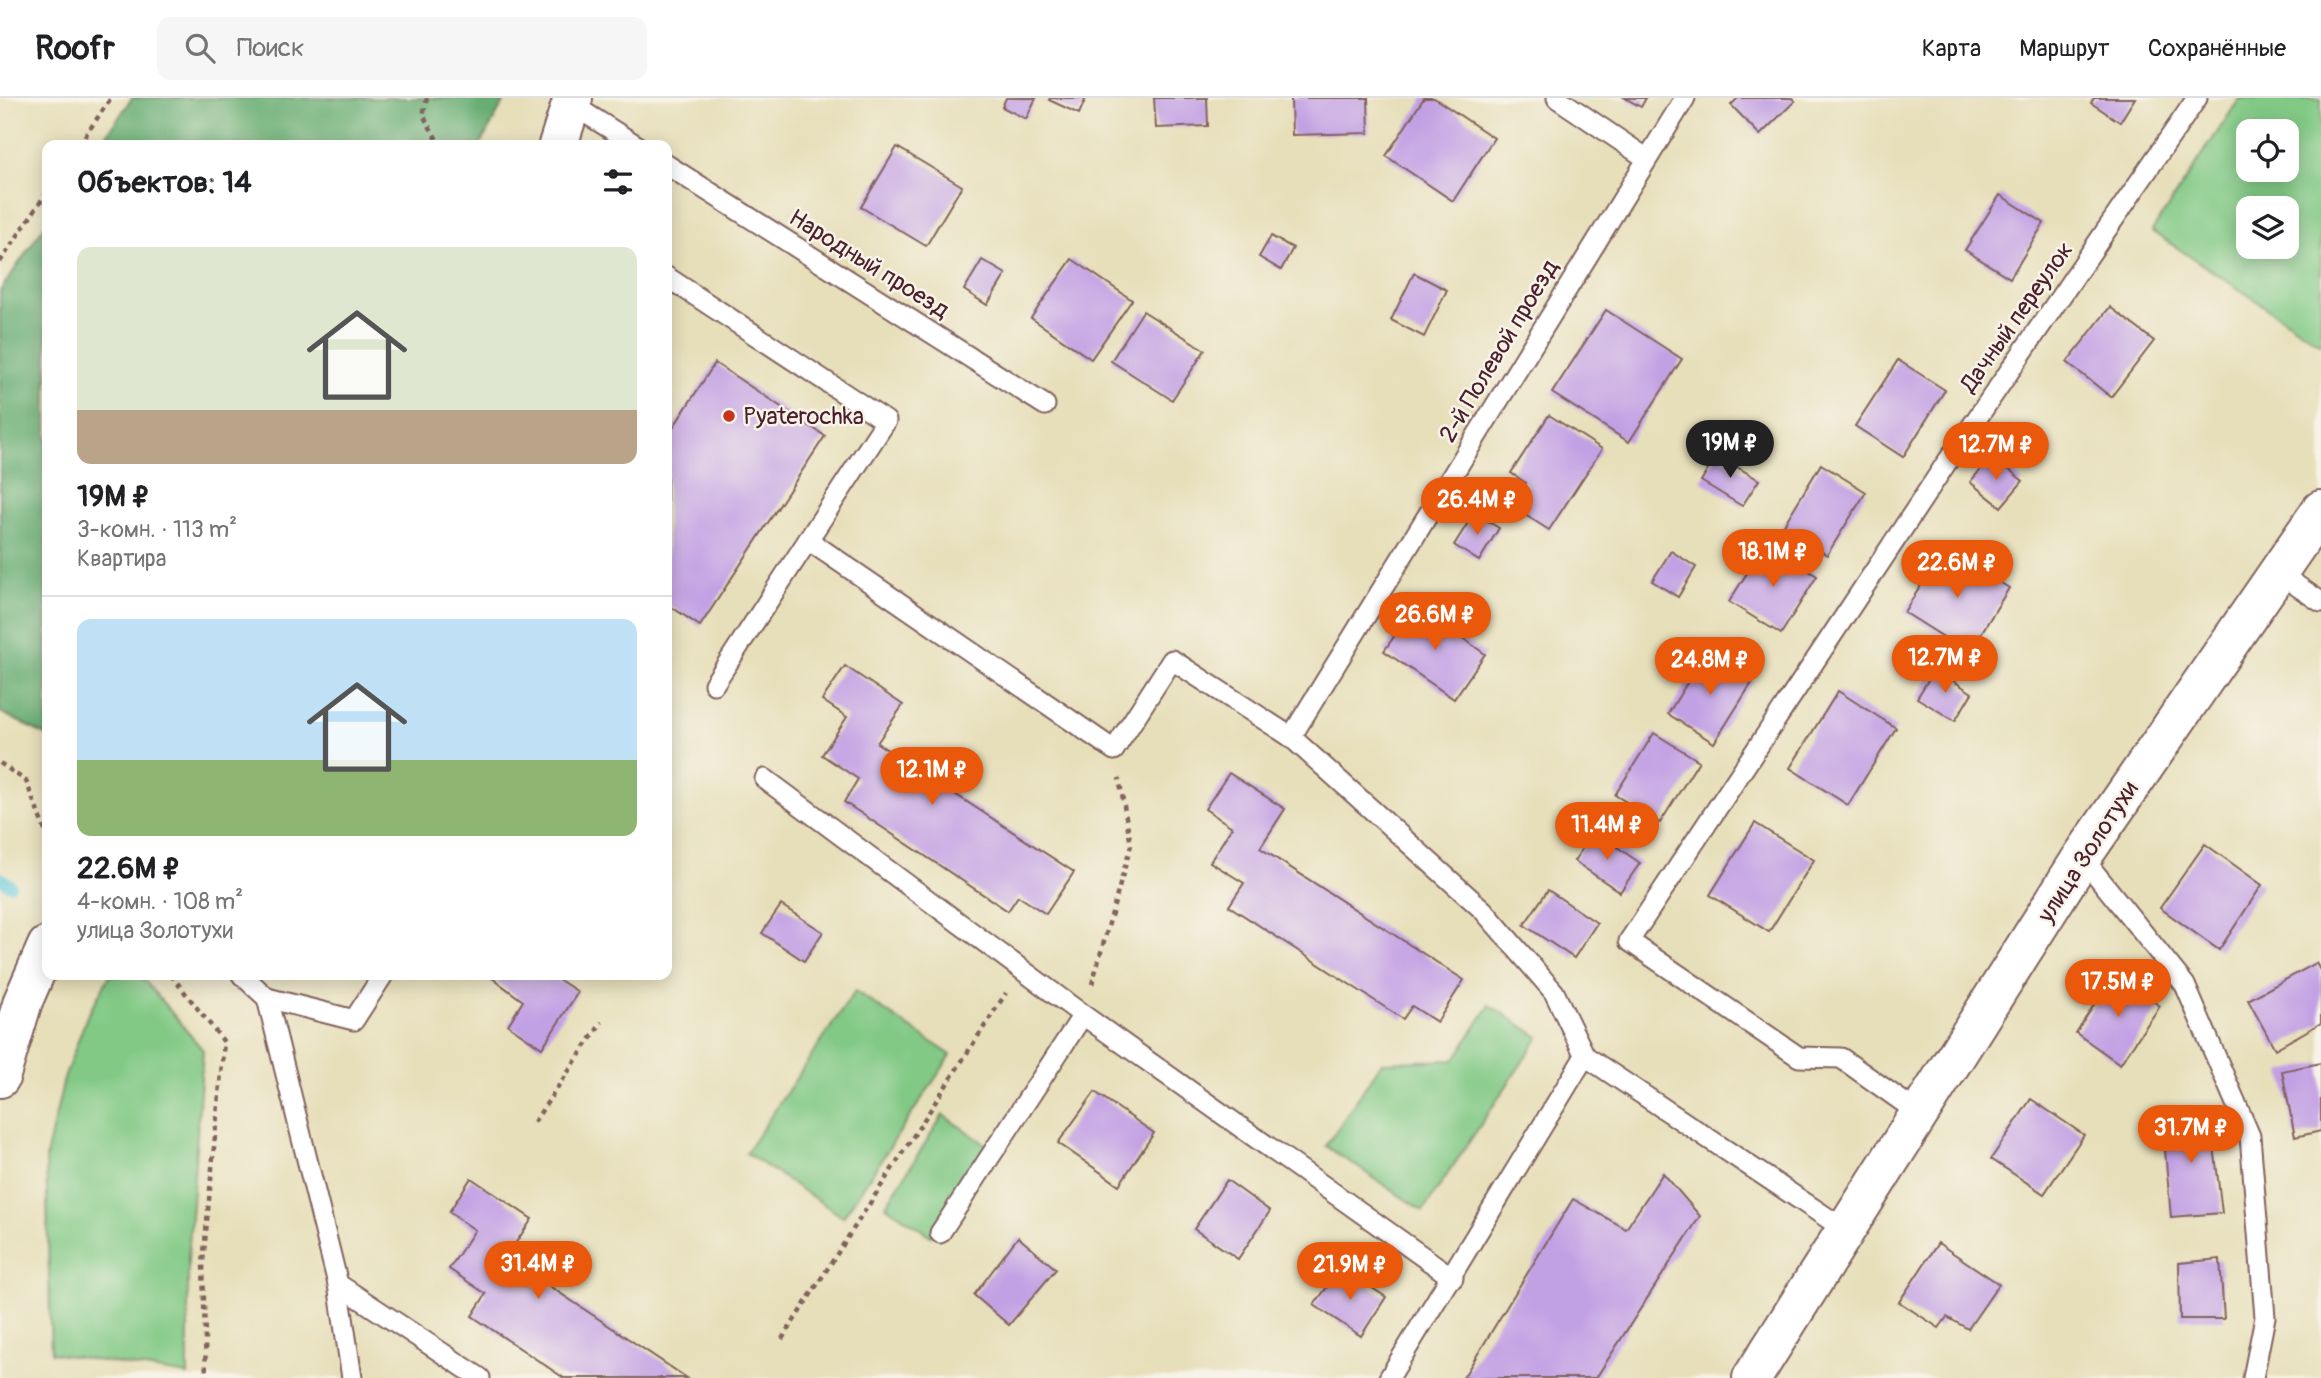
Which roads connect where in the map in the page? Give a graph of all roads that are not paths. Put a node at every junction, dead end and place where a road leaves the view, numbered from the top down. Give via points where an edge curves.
1 (1557, 98) edge
2 (1685, 98) edge
3 (2197, 98) edge
4 (572, 101) edge
5 (560, 140) edge
6 (629, 140) edge
7 (1646, 158) junction
8 (672, 168) edge
9 (672, 280) edge
10 (1045, 405) dead end
11 (2321, 510) edge
12 (808, 540) junction
13 (2278, 573) junction
14 (2321, 602) edge
15 (714, 684) dead end
16 (1292, 737) junction
17 (765, 779) dead end
18 (2082, 857) junction
19 (42, 957) edge
20 (247, 980) edge
21 (380, 980) edge
22 (267, 998) junction
23 (1083, 1015) junction
24 (1585, 1056) junction
25 (0, 1078) edge
26 (1920, 1114) junction
27 (1844, 1229) junction
28 (940, 1233) dead end
29 (1453, 1278) junction
30 (338, 1284) junction
31 (352, 1378) edge
32 (480, 1378) edge
33 (1389, 1378) edge
34 (1752, 1378) edge
35 (2253, 1378) edge

1 - 7 lane
2 - 7 lane, 2-й Полевой проезд
3 - 26 lane, Дачный переулок via 1945,465 1629,941 1799,1057 1840,1058
4 - 5 street
4 - 6 lane
7 - 16 lane, 2-й Полевой проезд
8 - 10 lane, Народный проезд
9 - 12 lane via 886,421
11 - 13 street, улица Золотухи
12 - 15 lane
12 - 16 lane via 1114,750 1172,660
13 - 14 lane
13 - 18 street, улица Золотухи
16 - 24 lane via 1483,910 1554,992
17 - 23 lane
18 - 26 street, улица Золотухи
18 - 35 lane via 2185,985 2250,1136 2265,1317
19 - 25 street via 23,1001
20 - 22 lane
21 - 22 lane via 354,1020
22 - 30 lane
23 - 28 lane
23 - 29 lane
24 - 27 lane
24 - 29 lane
26 - 27 street, улица Золотухи
27 - 34 street, улица Золотухи
29 - 33 lane
30 - 31 lane
30 - 32 lane

